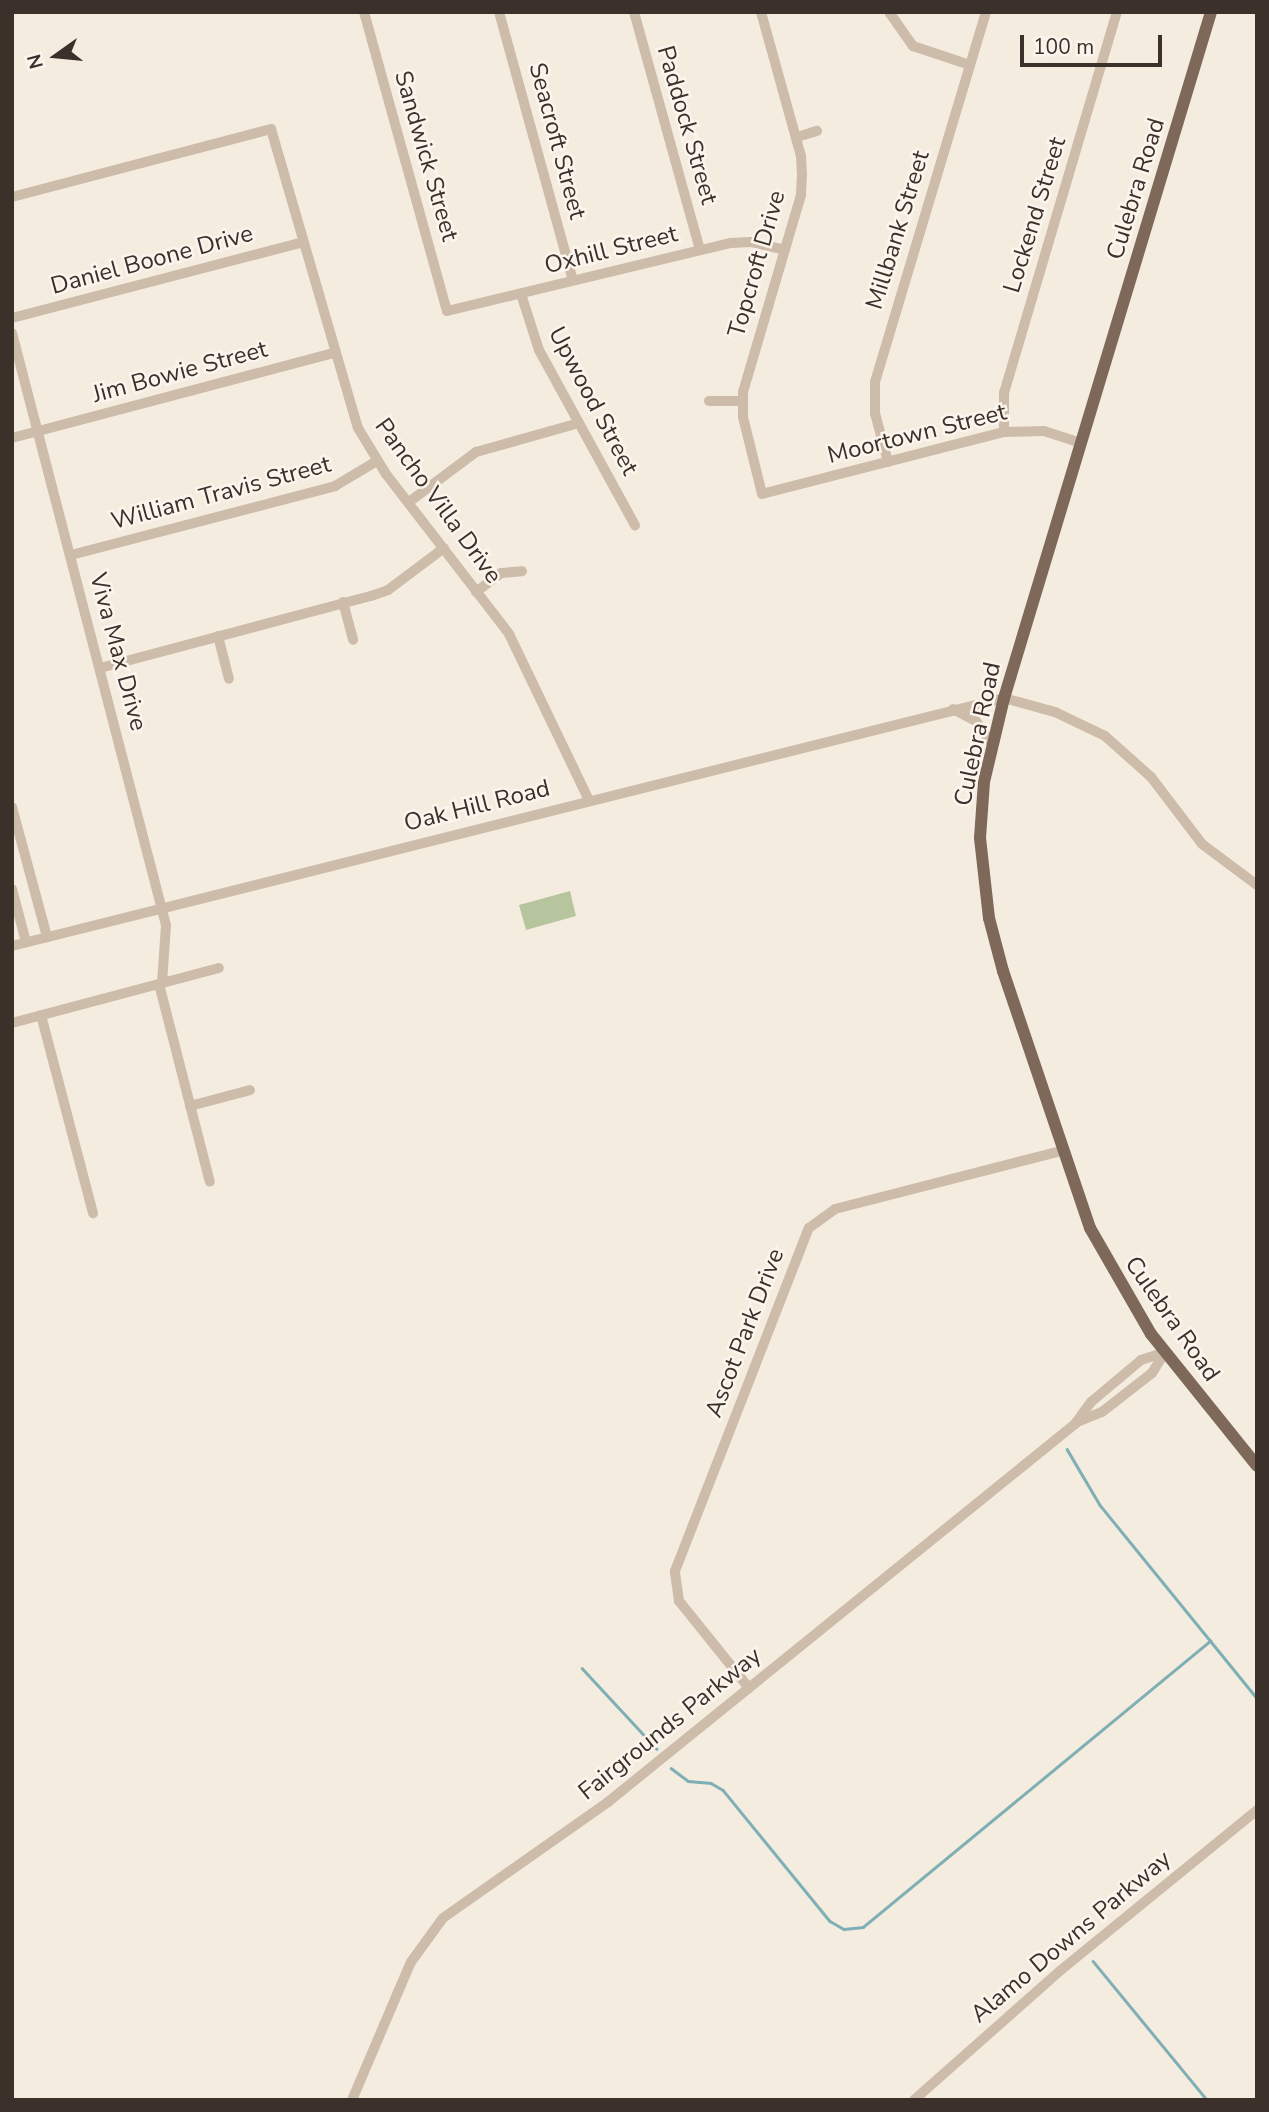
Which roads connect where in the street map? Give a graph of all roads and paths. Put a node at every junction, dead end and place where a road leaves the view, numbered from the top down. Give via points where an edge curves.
1 (364, 12) edge
2 (499, 12) edge
3 (634, 12) edge
4 (761, 12) edge
5 (889, 12) edge
6 (986, 12) edge
7 (1117, 12) edge
8 (1211, 12) edge
9 (970, 65) junction
10 (817, 131) dead end
11 (797, 138) junction
12 (12, 197) edge
13 (303, 242) junction
14 (701, 250) junction
15 (785, 250) junction
16 (573, 280) junction
17 (521, 293) junction
18 (447, 311) joint
19 (12, 318) edge
20 (12, 333) edge
21 (333, 353) junction
22 (709, 401) dead end
23 (742, 401) junction
24 (579, 423) junction
25 (38, 431) junction
26 (1004, 432) junction
27 (12, 438) edge
28 (1082, 443) junction
29 (377, 461) junction
30 (888, 462) junction
31 (762, 494) joint
32 (409, 502) junction
33 (635, 526) dead end
34 (444, 548) junction
35 (71, 555) junction
36 (522, 571) dead end
37 (476, 592) junction
38 (343, 603) junction
39 (218, 636) junction
40 (353, 640) dead end
41 (100, 668) junction
42 (229, 679) dead end
43 (1004, 698) junction
44 (953, 709) junction
45 (992, 745) junction
46 (589, 800) junction
47 (12, 807) edge
48 (1257, 885) edge
49 (12, 889) edge
50 (162, 907) junction
51 (47, 937) junction
52 (26, 942) junction
53 (12, 946) edge
54 (219, 968) dead end
55 (160, 983) junction
56 (41, 1015) junction
57 (12, 1023) edge
58 (250, 1090) dead end
59 (190, 1106) junction
60 (1063, 1150) junction
61 (210, 1182) dead end
62 (93, 1213) dead end
63 (1165, 1352) junction
64 (1075, 1423) junction
65 (1257, 1466) edge
66 (749, 1688) junction
67 (1257, 1810) edge
68 (352, 2100) edge
69 (915, 2100) edge

1 - 18 street, Sandwick Street
2 - 16 street, Seacroft Street
3 - 14 street, Paddock Street
4 - 11 street, Topcroft Drive
5 - 9 street via 912,46
6 - 9 street, Millbank Street
7 - 26 street, Lockend Street via 1004,393
8 - 28 main road, Culebra Road
9 - 30 street, Millbank Street via 875,382 874,413
10 - 11 street
11 - 15 street, Topcroft Drive via 801,195
12 - 13 street, Pancho Villa Drive via 271,129
13 - 19 street, Daniel Boone Drive
13 - 21 street, Pancho Villa Drive
14 - 15 street, Oxhill Street via 751,242
14 - 16 street, Oxhill Street
15 - 23 street, Topcroft Drive
16 - 17 street, Oxhill Street
17 - 18 street, Oxhill Street
17 - 24 street, Upwood Street via 533,337
20 - 25 street, Viva Max Drive
21 - 25 street, Jim Bowie Street
21 - 29 street, Pancho Villa Drive via 347,402
22 - 23 street
23 - 31 street, Topcroft Drive
24 - 32 street via 476,452
24 - 33 street, Upwood Street
25 - 27 street, Jim Bowie Street
25 - 35 street, Viva Max Drive
26 - 28 street, Moortown Street via 1044,431
26 - 30 street, Moortown Street
28 - 43 main road, Culebra Road
29 - 32 street, Pancho Villa Drive
29 - 35 street, William Travis Street via 335,486
30 - 31 street, Moortown Street
32 - 34 street, Pancho Villa Drive
34 - 37 street, Pancho Villa Drive
34 - 38 street via 388,590
35 - 41 street, Viva Max Drive
36 - 37 street via 501,573
37 - 46 street, Pancho Villa Drive via 514,643
38 - 39 street
38 - 40 street
39 - 41 street
39 - 42 street
41 - 50 street, Viva Max Drive
43 - 44 street, Oak Hill Road
43 - 45 main road, Culebra Road
43 - 48 street via 1055,712 1105,736 1150,777 1202,844
44 - 45 street via 976,721
44 - 46 street, Oak Hill Road
45 - 60 main road, Culebra Road via 980,831 989,918
46 - 50 street, Oak Hill Road
47 - 51 street
49 - 52 street
50 - 51 street, Oak Hill Road
50 - 55 street, Viva Max Drive via 168,940
51 - 52 street, Oak Hill Road
52 - 53 street, Oak Hill Road
54 - 55 street
55 - 56 street
55 - 59 street, Viva Max Drive
56 - 57 street
56 - 62 street
58 - 59 street
59 - 61 street, Viva Max Drive
60 - 63 main road, Culebra Road via 1090,1228 1135,1311
60 - 66 street, Ascot Park Drive via 835,1209 809,1228 675,1572 679,1601
63 - 64 street, Fairgrounds Parkway via 1141,1360 1091,1402
63 - 64 street, Fairgrounds Parkway via 1152,1373 1102,1412
63 - 65 main road, Culebra Road
64 - 66 street, Fairgrounds Parkway
66 - 68 street, Fairgrounds Parkway via 608,1802 443,1918 411,1962
67 - 69 street, Alamo Downs Parkway via 1062,1970

